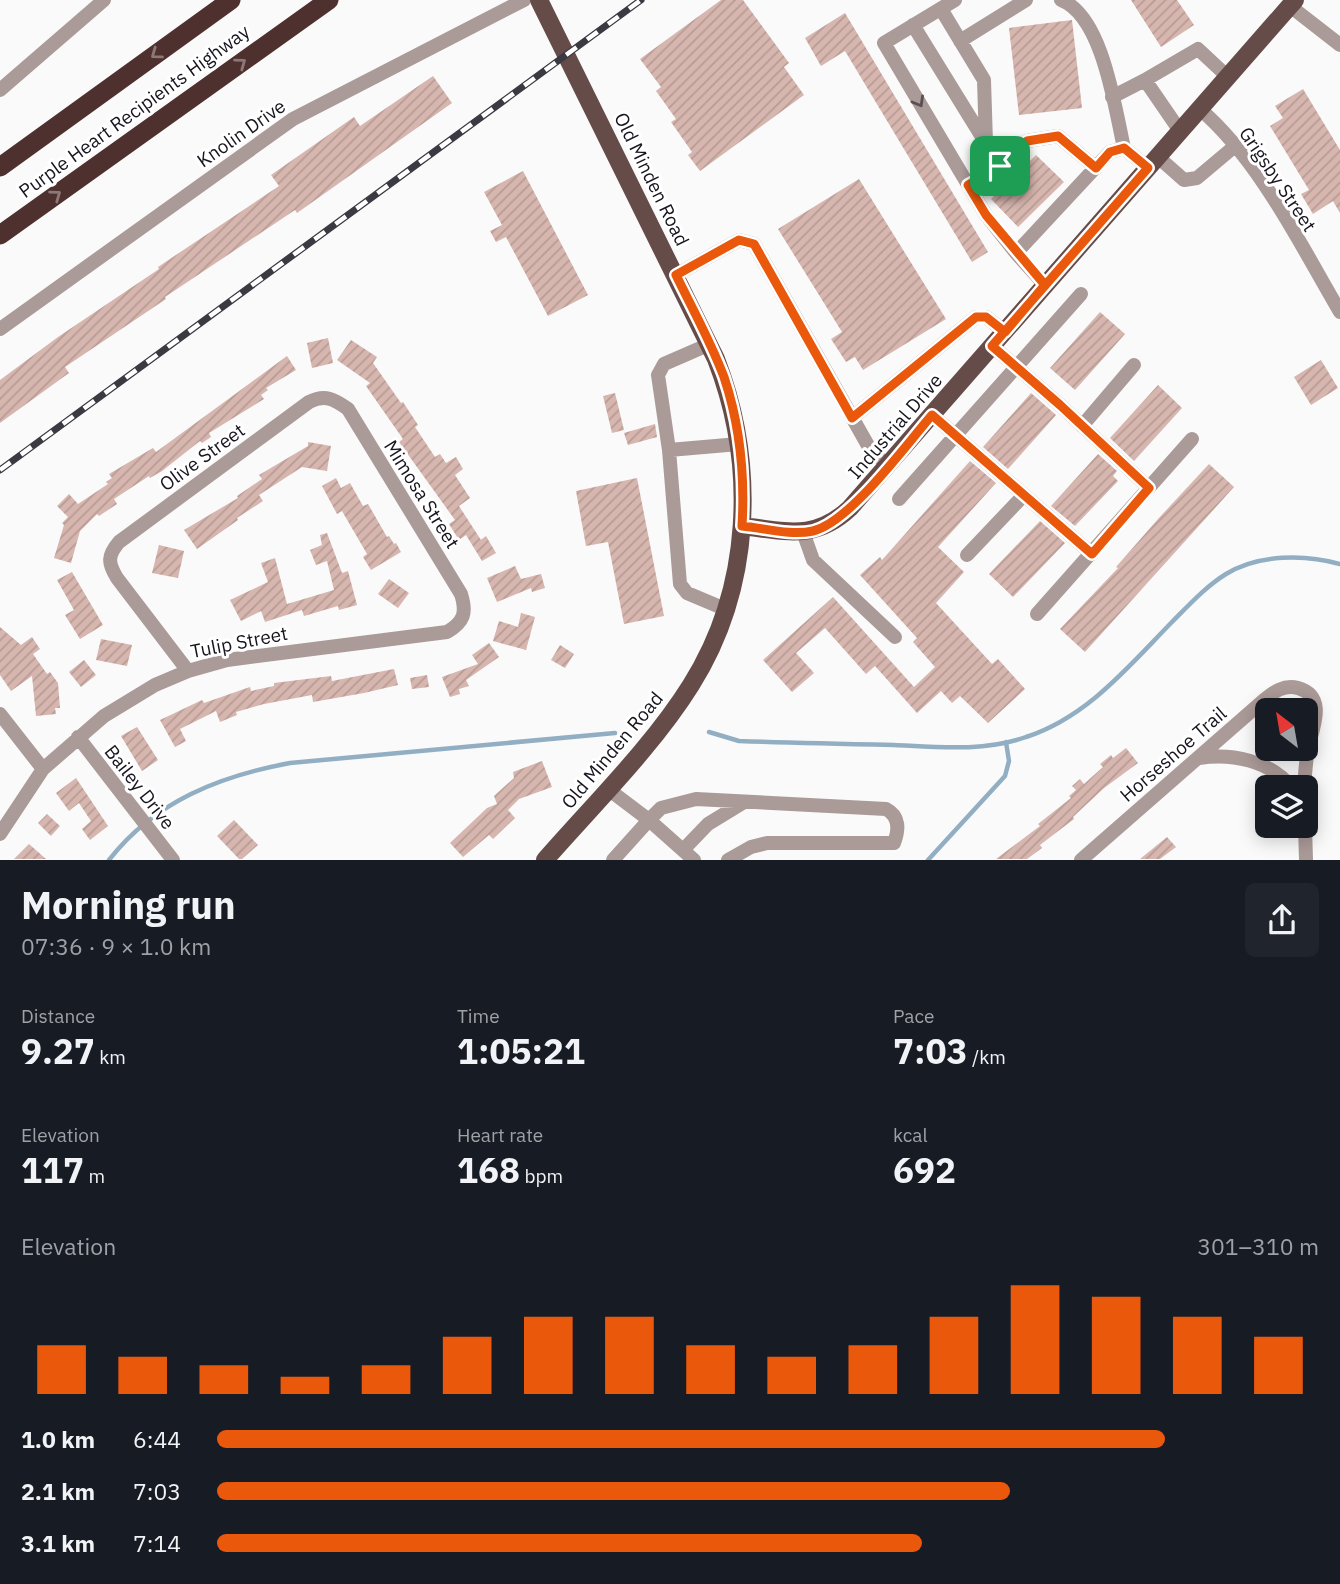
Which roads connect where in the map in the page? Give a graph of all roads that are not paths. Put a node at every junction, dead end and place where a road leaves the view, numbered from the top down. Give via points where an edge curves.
1 (104, 0) edge
2 (232, 0) edge
3 (329, 0) edge
4 (524, 0) edge
5 (539, 0) edge
6 (955, 0) edge
7 (1026, 0) edge
8 (1061, 0) edge
9 (1292, 3) edge
10 (941, 9) junction
11 (913, 25) junction
12 (960, 41) junction
13 (1340, 44) edge
14 (1228, 77) junction
15 (1145, 80) junction
16 (0, 90) edge
17 (1112, 97) junction
18 (1200, 109) junction
19 (1180, 131) junction
20 (986, 145) junction
21 (1234, 146) junction
22 (1124, 148) junction
23 (1153, 162) junction
24 (1000, 166) junction
25 (0, 167) edge
26 (1096, 168) junction
27 (968, 185) junction
28 (0, 235) edge
29 (1016, 253) junction
30 (676, 275) junction
31 (1045, 285) junction
32 (1081, 294) dead end
33 (1340, 312) edge
34 (0, 329) edge
35 (1005, 332) junction
36 (710, 344) junction
37 (992, 346) junction
38 (1134, 365) dead end
39 (1016, 367) junction
40 (329, 398) joint
41 (932, 415) junction
42 (852, 418) junction
43 (1082, 426) junction
44 (956, 436) junction
45 (1192, 439) dead end
46 (739, 444) junction
47 (669, 450) junction
48 (888, 466) junction
49 (1149, 488) junction
50 (1024, 495) junction
51 (899, 499) dead end
52 (742, 526) junction
53 (803, 532) junction
54 (1092, 554) junction
55 (968, 555) dead end
56 (725, 610) junction
57 (1037, 614) dead end
58 (462, 622) joint
59 (894, 637) dead end
60 (188, 671) junction
61 (0, 714) edge
62 (78, 737) junction
63 (1199, 758) junction
64 (43, 769) junction
65 (1276, 775) edge
66 (1306, 775) edge
67 (608, 789) junction
68 (744, 802) junction
69 (649, 820) junction
70 (0, 834) edge
71 (1305, 838) edge
72 (827, 851) edge
73 (688, 855) edge
74 (173, 859) edge
75 (546, 859) edge
76 (613, 859) edge
77 (728, 859) edge
78 (1081, 859) edge
79 (1306, 859) edge

1 - 16 street
2 -> 25 highway, Purple Heart Recipients Highway
28 -> 3 highway, Purple Heart Recipients Highway
4 - 34 street, Knolin Drive via 293,119
5 - 30 main road, Old Minden Road
6 - 10 street
7 - 12 street
8 - 17 street via 1082,17 1104,59
9 - 13 street
9 - 14 main road, Industrial Drive
10 - 11 street
10 - 12 street
11 - 20 street
11 -> 27 street via 884,43
12 - 20 street via 984,80
14 - 15 street via 1198,50
14 - 18 main road, Industrial Drive
15 - 17 street
15 - 19 street
17 - 22 street
18 - 19 main road, Industrial Drive
18 - 21 street, Grigsby Street
19 - 23 main road, Industrial Drive
20 - 24 street
21 - 23 street via 1197,178 1184,180
21 - 33 street, Grigsby Street
22 - 23 street
22 - 26 street via 1110,152
23 - 31 main road, Industrial Drive
24 - 26 street via 1027,141 1058,136
24 - 27 street
26 - 29 street
27 - 29 street
29 - 31 street
30 - 36 main road, Old Minden Road
30 - 42 street via 739,240 754,244
31 - 35 main road, Industrial Drive
32 - 39 street
35 - 37 main road, Industrial Drive
35 - 42 street via 986,317 976,317
36 - 46 main road, Old Minden Road
36 - 47 street via 664,364 658,375
37 - 39 street
37 - 41 main road, Industrial Drive
38 - 43 street
39 - 43 street
39 - 44 street
40 - 58 street, Mimosa Street via 348,410 461,594
40 - 60 street, Olive Street via 309,402 119,542 110,554 117,578
41 - 44 street
41 - 48 main road, Industrial Drive
42 - 48 street via 870,449
43 - 49 street
44 - 50 street
44 - 51 street
45 - 49 street
46 - 47 street
46 - 52 main road, Old Minden Road
47 - 56 street via 680,584 687,593
48 - 53 main road, Industrial Drive via 842,516
49 - 54 street
50 - 54 street
50 - 55 street
52 - 53 main road, Industrial Drive
52 - 56 main road, Old Minden Road
53 - 59 street via 813,560
54 - 57 street
56 - 67 main road, Old Minden Road via 709,653 688,690
58 - 60 street, Tulip Street via 447,632 264,654
60 - 62 street, Tulip Street via 129,699
61 - 64 street
62 - 64 street, Tulip Street
62 - 74 street, Bailey Drive
63 - 65 street via 1249,760
63 - 66 street, Horseshoe Trail via 1274,692 1296,687 1310,695 1317,709
63 - 78 street, Horseshoe Trail
64 - 70 street, Tulip Street
67 - 69 street
67 - 75 main road, Old Minden Road
68 - 69 street via 696,799 661,808
68 - 72 street via 886,808 893,812 898,834 894,844
68 - 73 street via 708,824
69 - 73 street
69 - 76 street
71 - 79 street
72 - 77 street via 767,843

